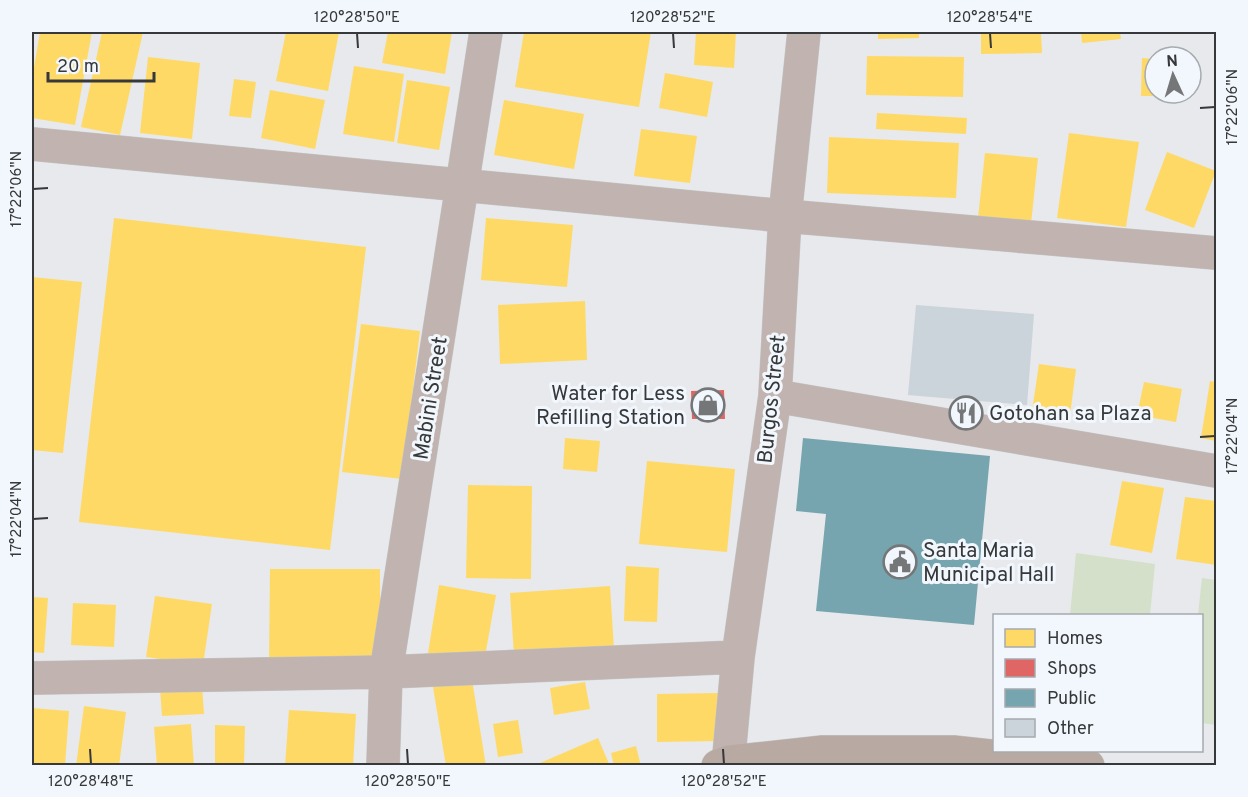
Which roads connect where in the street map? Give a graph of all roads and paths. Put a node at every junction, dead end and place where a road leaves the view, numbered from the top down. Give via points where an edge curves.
1 (486, 32) edge
2 (804, 32) edge
3 (32, 144) edge
4 (464, 185) junction
5 (785, 216) junction
6 (1216, 253) edge
7 (775, 396) junction
8 (1216, 471) edge
9 (738, 657) junction
10 (386, 672) junction
11 (32, 678) edge
12 (725, 764) edge
13 (383, 765) edge
14 (1088, 765) edge

1 - 4 street, Mabini Street
2 - 5 street, Burgos Street
3 - 4 street
4 - 5 street
4 - 10 street, Mabini Street
5 - 6 street
5 - 7 street, Burgos Street
7 - 8 street
7 - 9 street, Burgos Street
9 - 10 street
9 - 12 street, Burgos Street
10 - 11 street
10 - 13 street, Mabini Street
12 - 14 main road via 823,752 953,752

